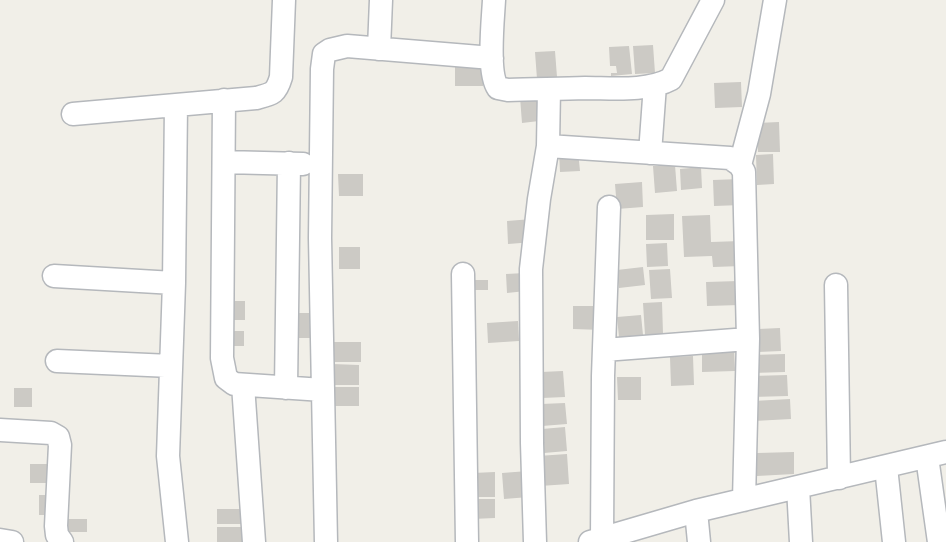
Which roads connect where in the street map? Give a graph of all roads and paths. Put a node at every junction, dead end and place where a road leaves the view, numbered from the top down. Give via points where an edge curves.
1 (284, 0) edge
2 (381, 0) edge
3 (494, 0) edge
4 (712, 0) edge
5 (775, 0) edge
6 (379, 49) junction
7 (492, 58) junction
8 (655, 85) junction
9 (550, 89) junction
10 (224, 100) junction
11 (176, 105) junction
12 (73, 114) dead end
13 (548, 146) junction
14 (650, 153) junction
15 (224, 162) junction
16 (289, 163) junction
17 (321, 164) junction
18 (740, 165) junction
19 (609, 207) dead end
20 (463, 274) dead end
21 (54, 276) dead end
22 (174, 283) junction
23 (836, 285) dead end
24 (748, 339) junction
25 (604, 350) junction
26 (57, 361) dead end
27 (171, 366) junction
28 (243, 385) junction
29 (286, 388) junction
30 (323, 390) junction
31 (0, 430) edge
32 (936, 455) edge
33 (886, 467) junction
34 (839, 478) junction
35 (798, 487) junction
36 (744, 500) junction
37 (696, 511) junction
38 (0, 540) edge
39 (596, 540) edge
40 (12, 542) edge
41 (62, 542) edge
42 (177, 542) edge
43 (254, 542) edge
44 (326, 542) edge
45 (467, 542) edge
46 (535, 542) edge
47 (699, 542) edge
48 (801, 542) edge
49 (894, 542) edge
50 (939, 542) edge

1 - 10 street via 278,89 256,98
2 - 6 street
3 - 7 street
4 - 8 street via 671,78
5 - 18 street via 759,94
6 - 7 street
6 - 17 street via 347,46 324,54
7 - 9 street via 494,83 498,88
8 - 9 street
8 - 14 street
9 - 13 street
10 - 11 street
10 - 15 street
11 - 12 street
11 - 22 street
13 - 14 street
13 - 46 street via 531,269
14 - 18 street via 730,158
15 - 16 street
15 - 28 street via 222,358 226,378 234,384
16 - 17 street
16 - 29 street
17 - 30 street
18 - 24 street via 744,172
19 - 25 street
20 - 45 street
21 - 22 street
22 - 27 street
23 - 34 street
24 - 25 street
24 - 36 street
25 - 39 street
26 - 27 street
27 - 42 street via 168,456
28 - 29 street
28 - 43 street
29 - 30 street
30 - 44 street
31 - 41 street via 51,433 58,437 56,526
32 - 33 street
32 - 50 street
33 - 34 street
33 - 49 street
34 - 35 street
35 - 36 street
35 - 48 street
36 - 37 street
37 - 39 street
37 - 47 street
38 - 40 street

